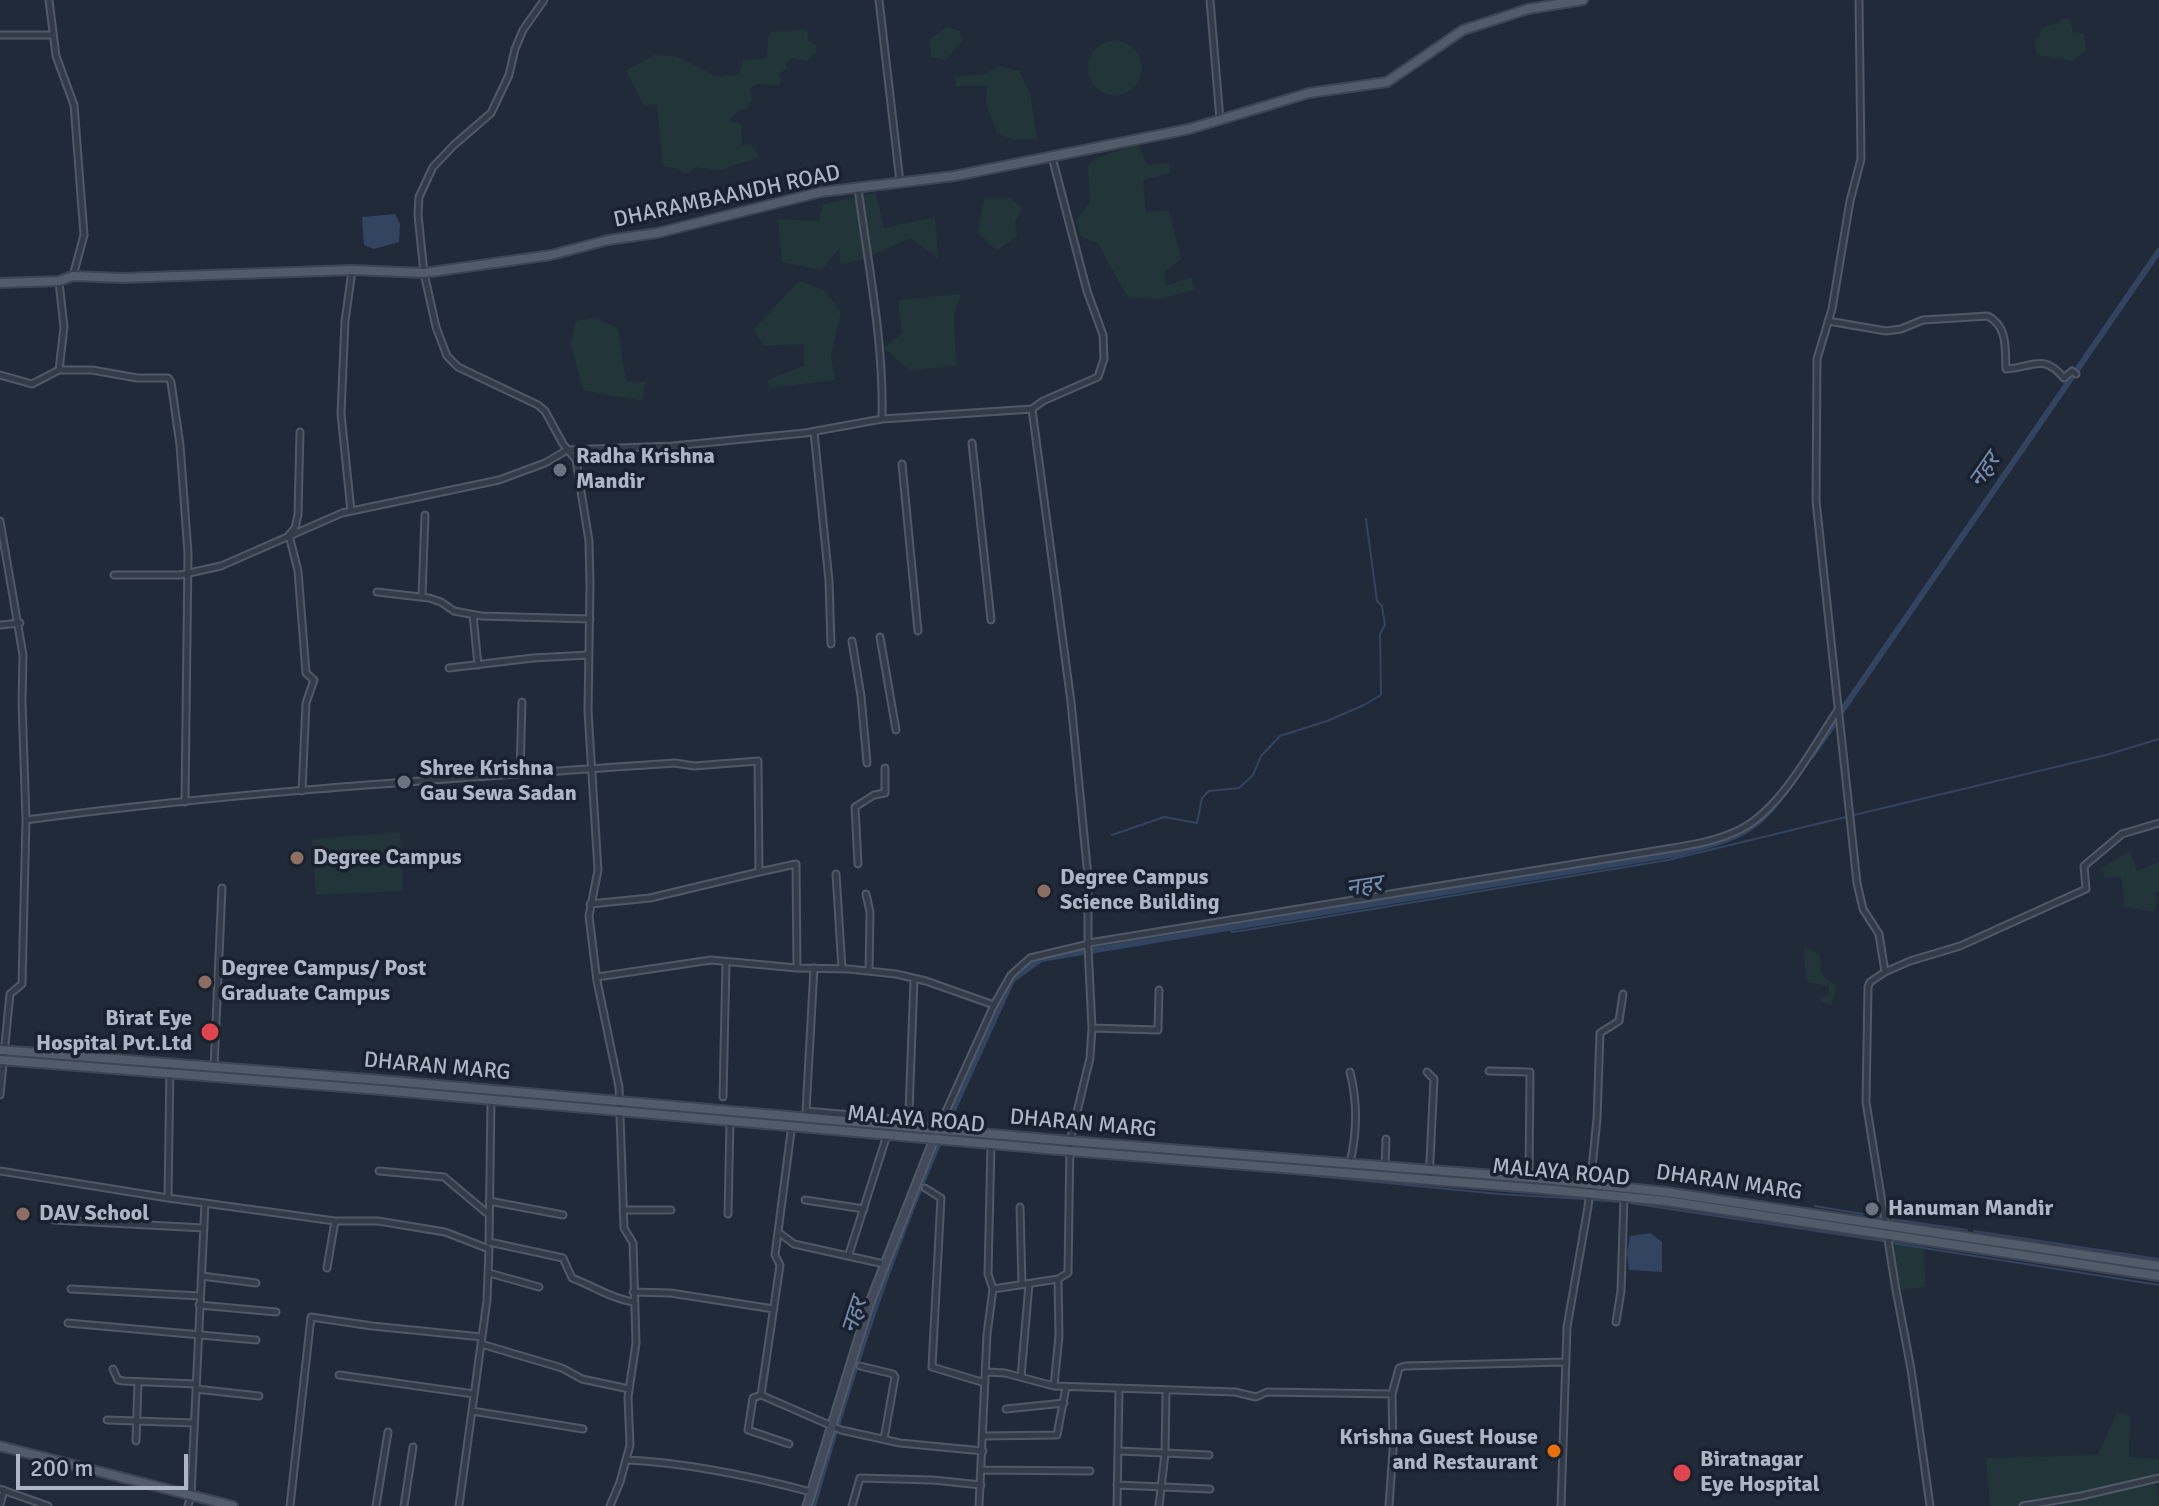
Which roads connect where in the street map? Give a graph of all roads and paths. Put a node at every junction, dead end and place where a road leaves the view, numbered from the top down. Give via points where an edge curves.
1 (49, 0) edge
2 (544, 0) edge
3 (879, 0) edge
4 (1210, 0) edge
5 (1583, 0) edge
6 (1859, 0) edge
7 (1528, 4) edge
8 (0, 35) edge
9 (53, 35) junction
10 (1220, 121) junction
11 (1052, 157) junction
12 (900, 183) junction
13 (858, 188) junction
14 (352, 270) junction
15 (424, 273) junction
16 (73, 276) junction
17 (59, 281) junction
18 (0, 283) edge
19 (1828, 321) junction
20 (59, 370) junction
21 (2074, 372) dead end
22 (0, 375) edge
23 (1032, 409) junction
24 (882, 419) junction
25 (300, 432) dead end
26 (814, 432) junction
27 (972, 443) dead end
28 (567, 450) junction
29 (902, 464) dead end
30 (351, 511) junction
31 (425, 515) dead end
32 (0, 521) edge
33 (289, 535) junction
34 (186, 574) junction
35 (114, 575) dead end
36 (377, 592) dead end
37 (422, 596) junction
38 (474, 614) junction
39 (590, 619) junction
40 (991, 620) dead end
41 (20, 623) junction
42 (0, 625) edge
43 (918, 631) dead end
44 (880, 637) dead end
45 (852, 641) dead end
46 (831, 644) dead end
47 (589, 655) junction
48 (478, 665) junction
49 (449, 668) dead end
50 (522, 702) dead end
51 (1838, 709) junction
52 (896, 730) dead end
53 (867, 763) dead end
54 (590, 767) junction
55 (885, 768) dead end
56 (520, 772) junction
57 (302, 791) junction
58 (185, 802) junction
59 (26, 820) junction
60 (2159, 823) edge
61 (858, 864) dead end
62 (759, 872) junction
63 (836, 874) dead end
64 (222, 888) dead end
65 (866, 894) dead end
66 (590, 904) junction
67 (1089, 947) junction
68 (726, 962) junction
69 (797, 968) junction
70 (814, 968) junction
71 (842, 969) junction
72 (869, 971) junction
73 (1885, 972) junction
74 (597, 977) junction
75 (914, 978) junction
76 (1159, 990) dead end
77 (1623, 994) dead end
78 (994, 1005) junction
79 (1092, 1028) junction
80 (3, 1050) edge
81 (2, 1060) edge
82 (214, 1067) junction
83 (170, 1068) junction
84 (1489, 1071) dead end
85 (1350, 1072) dead end
86 (1427, 1072) dead end
87 (471, 1093) junction
88 (0, 1095) edge
89 (723, 1097) dead end
90 (491, 1100) junction
91 (619, 1107) junction
92 (793, 1117) junction
93 (730, 1122) junction
94 (792, 1127) junction
95 (938, 1130) junction
96 (887, 1135) junction
97 (934, 1139) junction
98 (1386, 1139) dead end
99 (991, 1144) junction
100 (1070, 1146) junction
101 (1350, 1163) junction
102 (1385, 1166) junction
103 (0, 1171) edge
104 (379, 1171) dead end
105 (1429, 1175) junction
106 (1529, 1178) junction
107 (925, 1188) dead end
108 (1589, 1189) junction
109 (1624, 1197) junction
110 (168, 1198) junction
111 (1684, 1199) junction
112 (805, 1200) dead end
113 (489, 1201) junction
114 (205, 1203) junction
115 (1020, 1207) dead end
116 (864, 1209) junction
117 (623, 1210) junction
118 (671, 1210) dead end
119 (728, 1214) dead end
120 (488, 1215) junction
121 (563, 1215) dead end
122 (54, 1220) dead end
123 (335, 1221) junction
124 (1886, 1226) junction
125 (204, 1228) junction
126 (778, 1232) junction
127 (1887, 1236) junction
128 (489, 1245) junction
129 (2026, 1251) junction
130 (849, 1254) junction
131 (884, 1264) junction
132 (2159, 1266) edge
133 (327, 1268) dead end
134 (489, 1273) junction
135 (202, 1275) junction
136 (2159, 1276) edge
137 (1058, 1279) junction
138 (256, 1283) dead end
139 (1026, 1285) junction
140 (539, 1287) dead end
141 (71, 1289) dead end
142 (993, 1289) junction
143 (633, 1292) junction
144 (200, 1296) junction
145 (633, 1302) junction
146 (199, 1305) junction
147 (774, 1309) junction
148 (276, 1312) dead end
149 (1616, 1322) dead end
150 (68, 1323) dead end
151 (198, 1335) junction
152 (256, 1340) dead end
153 (482, 1340) junction
154 (1565, 1362) junction
155 (860, 1366) dead end
156 (113, 1369) dead end
157 (339, 1375) dead end
158 (985, 1375) junction
159 (1021, 1377) junction
160 (138, 1382) junction
161 (985, 1383) junction
162 (1054, 1386) junction
163 (196, 1387) junction
164 (1066, 1387) junction
165 (629, 1389) junction
166 (1119, 1389) junction
167 (1166, 1392) junction
168 (474, 1394) junction
169 (1392, 1394) junction
170 (761, 1395) junction
171 (259, 1396) dead end
172 (1064, 1403) junction
173 (1006, 1409) dead end
174 (472, 1411) junction
175 (107, 1420) dead end
176 (136, 1422) junction
177 (194, 1423) junction
178 (830, 1426) junction
179 (583, 1429) dead end
180 (388, 1432) dead end
181 (984, 1436) junction
182 (884, 1439) junction
183 (136, 1441) dead end
184 (789, 1444) dead end
185 (0, 1446) edge
186 (413, 1447) dead end
187 (983, 1451) junction
188 (1119, 1451) junction
189 (1165, 1453) junction
190 (1209, 1455) dead end
191 (627, 1460) junction
192 (983, 1470) junction
193 (1090, 1471) dead end
194 (2159, 1478) edge
195 (981, 1485) junction
196 (1117, 1485) junction
197 (1159, 1487) junction
198 (2, 1489) edge
199 (1210, 1489) dead end
200 (811, 1492) junction
201 (191, 1495) junction
202 (0, 1505) edge
203 (48, 1506) edge
204 (188, 1506) edge
205 (233, 1506) edge
206 (290, 1506) edge
207 (376, 1506) edge
208 (404, 1506) edge
209 (459, 1506) edge
210 (610, 1506) edge
211 (807, 1506) edge
212 (852, 1506) edge
213 (979, 1506) edge
214 (1117, 1506) edge
215 (1159, 1506) edge
216 (1389, 1506) edge
217 (1561, 1506) edge
218 (1930, 1506) edge
219 (2023, 1506) edge

1 - 9 street
2 - 15 street via 523,30 491,113 433,167 423,187 418,215
3 - 12 street
4 - 10 street
5 - 7 main road, DHARAMBAANDH ROAD
6 - 19 street via 1861,159
7 - 10 main road, DHARAMBAANDH ROAD via 1463,30 1387,82 1309,93
8 - 9 street
9 - 16 street via 74,105 84,235
10 - 11 main road, DHARAMBAANDH ROAD
11 - 12 main road, DHARAMBAANDH ROAD
11 - 23 street via 1103,335 1104,359 1098,377
12 - 13 main road, DHARAMBAANDH ROAD
13 - 15 main road, DHARAMBAANDH ROAD via 551,255
13 - 24 street via 876,314
14 - 15 main road, DHARAMBAANDH ROAD
14 - 16 main road, DHARAMBAANDH ROAD
14 - 30 street via 341,414
15 - 28 street via 447,356 458,367 538,405
16 - 17 main road, DHARAMBAANDH ROAD
17 - 18 main road, DHARAMBAANDH ROAD
17 - 20 street via 64,327
19 - 21 street via 1886,331 1923,320 1988,316 2005,336 2006,369 2042,363 2052,364 2064,378
19 - 51 street via 1817,359 1816,501
20 - 22 street via 32,384
20 - 34 street via 171,382 180,445
23 - 24 street
23 - 67 street via 1075,741
24 - 26 street
25 - 33 street via 298,515
26 - 28 street
26 - 46 street
27 - 40 street
28 - 30 street via 499,480
28 - 39 street via 576,460 583,496
29 - 43 street
30 - 33 street
31 - 37 street
32 - 41 street
33 - 34 street via 221,566
33 - 57 street via 298,571 306,673 314,680 306,703
34 - 35 street
34 - 58 street
36 - 37 street
37 - 38 street
38 - 39 street
38 - 48 street
39 - 47 street
41 - 42 street
41 - 59 street
44 - 52 street
45 - 53 street
47 - 48 street
47 - 54 street
48 - 49 street
50 - 56 street
51 - 67 street via 1772,805 1727,836
51 - 73 street via 1857,883 1863,909 1879,934
54 - 56 street
54 - 62 street via 758,761
54 - 66 street via 598,870
55 - 61 street via 885,793 855,807
56 - 57 street
57 - 58 street
58 - 59 street
59 - 80 street via 22,984 10,994
60 - 73 street via 2122,834 2084,866 2086,889 1960,946
62 - 66 street via 650,898
62 - 69 street via 796,864
63 - 71 street
64 - 82 street
65 - 72 street
66 - 74 street
67 - 78 street via 1030,958 1011,975
67 - 79 street
68 - 69 street
68 - 74 street
68 - 89 street
69 - 70 street
70 - 71 street
70 - 75 street via 806,1111 902,1122 909,1111
71 - 72 street
72 - 75 street
73 - 124 street via 1868,987 1866,1102
74 - 91 street
75 - 78 street
76 - 79 street via 1158,1030
77 - 108 street via 1619,1021 1600,1033
78 - 95 street
79 - 100 street
80 - 81 street
80 - 83 main road, DHARAN MARG
81 - 83 main road, MALAYA ROAD
81 - 88 street
82 - 83 main road, DHARAN MARG
82 - 87 main road, DHARAN MARG
83 - 87 main road, MALAYA ROAD
83 - 110 street
84 - 106 street via 1530,1072
85 - 101 street via 1356,1139
86 - 105 street via 1434,1079
87 - 90 main road, MALAYA ROAD
87 - 91 main road, DHARAN MARG
90 - 91 main road, MALAYA ROAD
90 - 113 street
91 - 92 main road, DHARAN MARG
91 - 93 main road, MALAYA ROAD
91 - 117 street
92 - 94 street
92 - 95 main road, DHARAN MARG
93 - 94 main road, MALAYA ROAD
93 - 119 street
94 - 96 main road, MALAYA ROAD
94 - 126 street
95 - 97 street
95 - 100 main road, DHARAN MARG
96 - 97 main road, MALAYA ROAD
96 - 116 street
97 - 99 main road, MALAYA ROAD
97 - 131 street
98 - 102 street
99 - 100 main road, MALAYA ROAD
99 - 142 street via 988,1274
100 - 101 main road, DHARAN MARG
100 - 105 main road, MALAYA ROAD
100 - 137 street via 1068,1273
101 - 102 main road, DHARAN MARG
102 - 105 main road, DHARAN MARG
103 - 110 street
104 - 120 street via 444,1177
105 - 106 main road, DHARAN MARG
105 - 108 main road, MALAYA ROAD
106 - 108 main road, DHARAN MARG
107 - 161 street via 941,1198 932,1367
108 - 109 main road, MALAYA ROAD
108 - 111 main road, DHARAN MARG
108 - 154 street via 1569,1302
109 - 111 main road, MALAYA ROAD
109 - 149 street
110 - 114 street
111 - 124 main road, DHARAN MARG
111 - 127 main road, MALAYA ROAD
112 - 116 street
113 - 120 street
113 - 121 street
114 - 123 street
114 - 125 street
115 - 139 street
116 - 130 street
117 - 118 street
117 - 143 street via 624,1228 633,1243
120 - 128 street
122 - 125 street
123 - 128 street via 378,1221
123 - 133 street
124 - 127 street
124 - 129 main road, DHARAN MARG
125 - 135 street
126 - 130 street via 794,1244
126 - 147 street
127 - 129 main road, MALAYA ROAD
127 - 218 street
128 - 134 street
128 - 145 street via 563,1258 572,1278
129 - 132 main road, DHARAN MARG
129 - 136 main road, MALAYA ROAD
130 - 131 street
131 - 178 street
134 - 140 street
134 - 153 street
135 - 138 street
135 - 144 street
137 - 139 street
137 - 162 street
139 - 142 street
139 - 159 street
141 - 144 street
142 - 158 street
143 - 145 street
143 - 147 street
144 - 146 street
145 - 165 street via 636,1343
146 - 148 street
146 - 151 street
147 - 170 street
150 - 151 street
151 - 152 street
151 - 163 street
153 - 165 street via 582,1379
153 - 168 street
153 - 206 street via 311,1317
154 - 169 street via 1405,1366 1399,1368
154 - 217 street
155 - 182 street via 895,1377
156 - 160 street via 118,1380
157 - 168 street
158 - 159 street via 990,1370
158 - 161 street
159 - 162 street
160 - 163 street
160 - 176 street
161 - 181 street
162 - 164 street
163 - 171 street
163 - 177 street
164 - 166 street
164 - 172 street
165 - 191 street
166 - 167 street
166 - 188 street
167 - 169 street via 1256,1397 1267,1392
167 - 189 street
168 - 174 street
169 - 216 street
170 - 178 street
170 - 184 street via 753,1398 748,1430
172 - 173 street
172 - 181 street via 1057,1435
174 - 179 street
174 - 209 street
175 - 176 street
176 - 177 street
176 - 183 street
177 - 201 street
178 - 182 street
178 - 200 street
180 - 207 street
181 - 187 street
182 - 187 street
185 - 201 main road
186 - 208 street
187 - 192 street
188 - 189 street
188 - 196 street
189 - 190 street
189 - 197 street
191 - 200 street via 676,1464
191 - 210 street
192 - 193 street
192 - 195 street
194 - 219 street
195 - 212 street via 860,1478
195 - 213 street
196 - 197 street
196 - 214 street
197 - 199 street
197 - 215 street
198 - 202 street
198 - 203 street
200 - 211 street
201 - 204 street
201 - 205 main road

